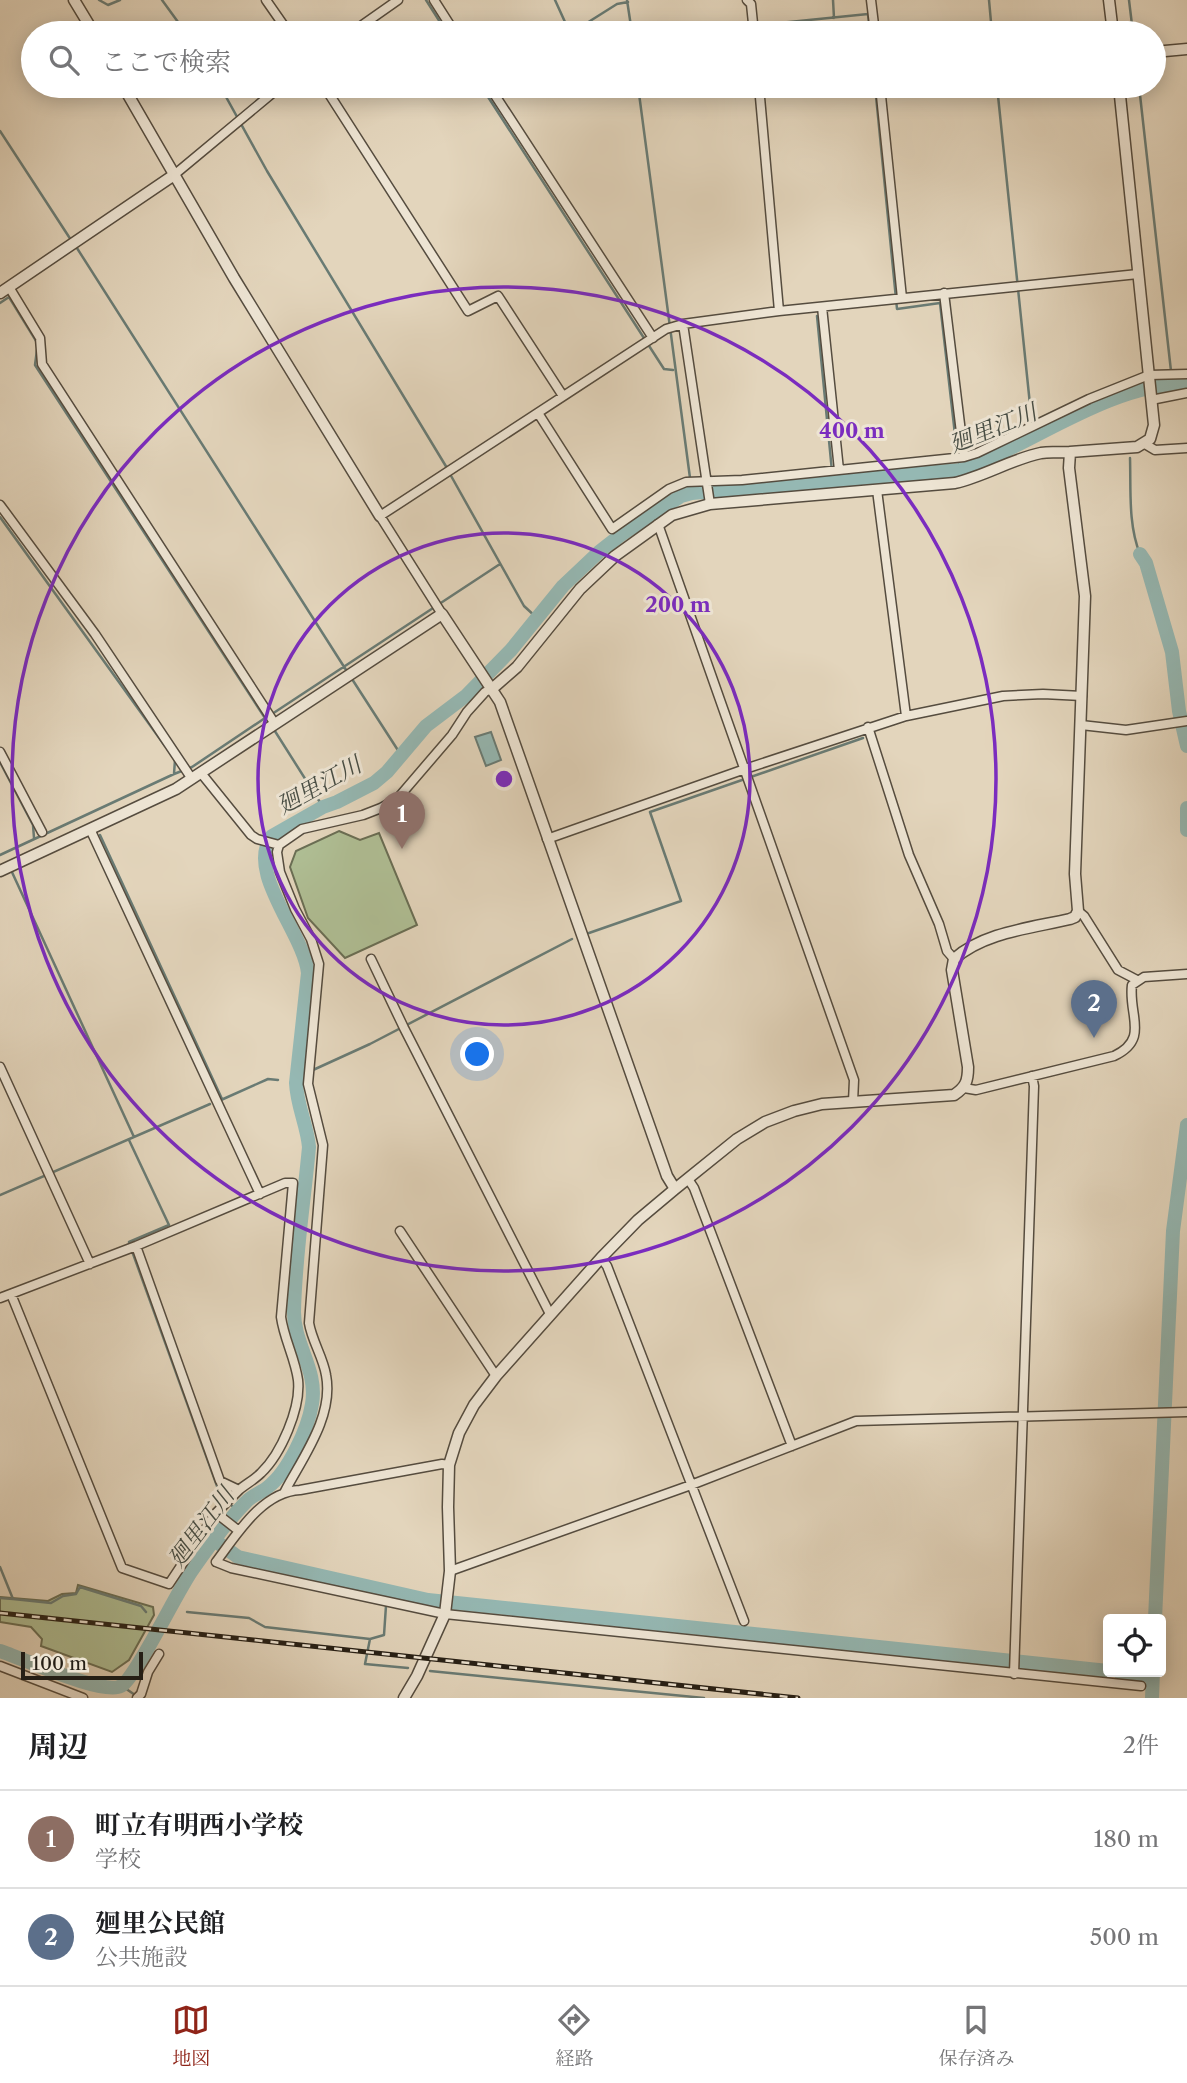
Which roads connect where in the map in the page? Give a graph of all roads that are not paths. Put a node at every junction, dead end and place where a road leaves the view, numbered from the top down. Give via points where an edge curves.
1 (74, 0) edge
2 (266, 0) edge
3 (398, 0) edge
4 (434, 0) edge
5 (747, 0) edge
6 (871, 0) edge
7 (1110, 0) edge
8 (87, 21) edge
9 (281, 21) edge
10 (368, 21) edge
11 (447, 21) edge
12 (753, 21) edge
13 (874, 21) edge
14 (1112, 21) edge
15 (1187, 49) edge
16 (1166, 51) edge
17 (130, 98) edge
18 (266, 98) edge
19 (332, 98) edge
20 (496, 98) edge
21 (760, 98) edge
22 (881, 98) edge
23 (1120, 98) edge
24 (174, 175) junction
25 (1138, 274) junction
26 (4, 290) edge
27 (944, 293) junction
28 (898, 298) junction
29 (822, 307) junction
30 (779, 312) junction
31 (679, 324) junction
32 (648, 341) junction
33 (1187, 374) edge
34 (1149, 375) junction
35 (1187, 393) edge
36 (562, 396) junction
37 (1152, 400) junction
38 (538, 412) junction
39 (1145, 444) junction
40 (1187, 448) edge
41 (1070, 452) junction
42 (964, 457) junction
43 (834, 470) junction
44 (707, 481) junction
45 (877, 490) junction
46 (709, 502) junction
47 (0, 505) edge
48 (380, 516) junction
49 (659, 524) junction
50 (438, 608) junction
51 (492, 686) junction
52 (1082, 696) junction
53 (906, 716) junction
54 (1187, 721) edge
55 (271, 722) junction
56 (1081, 725) junction
57 (868, 727) junction
58 (0, 752) edge
59 (191, 773) junction
60 (747, 775) junction
61 (90, 829) junction
62 (42, 832) dead end
63 (547, 839) junction
64 (279, 845) junction
65 (6, 868) edge
66 (1078, 911) junction
67 (372, 959) dead end
68 (954, 959) junction
69 (1187, 974) edge
70 (1137, 980) junction
71 (0, 1068) edge
72 (1032, 1076) junction
73 (964, 1088) junction
74 (853, 1102) junction
75 (688, 1179) junction
76 (675, 1189) junction
77 (260, 1194) junction
78 (400, 1231) dead end
79 (133, 1247) junction
80 (601, 1258) junction
81 (90, 1264) junction
82 (10, 1294) junction
83 (0, 1298) edge
84 (550, 1314) junction
85 (496, 1376) junction
86 (1187, 1412) edge
87 (1023, 1417) junction
88 (792, 1446) junction
89 (449, 1465) junction
90 (691, 1485) junction
91 (239, 1490) junction
92 (285, 1491) junction
93 (216, 1513) junction
94 (239, 1531) junction
95 (450, 1572) junction
96 (445, 1614) junction
97 (744, 1621) dead end
98 (159, 1654) dead end
99 (0, 1666) edge
100 (1014, 1674) junction
101 (1141, 1686) dead end
102 (139, 1696) edge
103 (83, 1698) edge
104 (404, 1698) edge

1 - 8 street
2 - 9 street
3 - 10 street
4 - 11 street
5 - 12 street
6 - 13 street
7 - 14 street
15 - 16 street
17 - 24 street
18 - 24 street
19 - 36 street via 468,311 498,296
20 - 32 street
21 - 30 street
22 - 28 street
23 - 25 street
24 - 26 street
24 - 48 street
25 - 27 street
25 - 34 street
26 - 55 street via 40,338 42,364
27 - 28 street
27 - 42 street
28 - 29 street
29 - 30 street
29 - 43 street
30 - 31 street
31 - 32 street
31 - 44 street
32 - 36 street
33 - 34 street
34 - 37 street
34 - 42 street
35 - 37 street
36 - 38 street
37 - 39 street via 1153,434
38 - 44 street via 612,529 669,489 690,481
38 - 48 street
39 - 40 street via 1155,450
39 - 41 street
41 - 45 street via 1042,453 956,483
41 - 52 street via 1085,596
42 - 43 street
43 - 44 street
44 - 46 street
45 - 46 street
45 - 53 street
46 - 49 street
47 - 59 street
48 - 50 street
49 - 51 street via 580,589 517,667
49 - 60 street
50 - 51 street
50 - 55 street via 350,675
51 - 63 street
51 - 64 street via 398,798 363,815 302,829
52 - 53 street via 1003,696
52 - 56 street
53 - 57 street
54 - 56 street via 1126,730
55 - 59 street
56 - 66 street via 1074,874
57 - 60 street
57 - 68 street via 909,855
58 - 62 street
59 - 61 street via 176,789
59 - 64 street via 251,835
60 - 63 street
60 - 74 street via 854,1080
61 - 65 street
61 - 77 street
63 - 76 street
64 - 92 street via 281,872 319,964 309,1068 310,1098 323,1144 309,1323 327,1375 325,1410
66 - 68 street via 1070,919 982,941
66 - 70 street via 1118,970
67 - 84 street
68 - 73 street via 968,1067
69 - 70 street
70 - 72 street via 1131,995 1136,1028 1127,1050
71 - 81 street
72 - 73 street via 976,1090
72 - 87 street
73 - 74 street via 954,1095
74 - 75 street via 822,1104 765,1122
75 - 76 street
75 - 88 street
76 - 80 street
77 - 79 street
77 - 91 street via 293,1183 281,1317 298,1395 275,1457
78 - 85 street
79 - 81 street
79 - 91 street via 220,1481
80 - 84 street
80 - 90 street
81 - 82 street
82 - 83 street
82 - 93 street via 122,1568 169,1584
84 - 85 street
85 - 89 street via 459,1433
86 - 87 street
87 - 88 street via 856,1421
87 - 100 street
88 - 90 street
89 - 92 street
89 - 95 street
90 - 95 street
90 - 97 street
91 - 93 street
92 - 94 street
93 - 94 street
94 - 96 street via 216,1562
95 - 96 street
96 - 100 street
96 - 104 street
98 - 102 street
99 - 103 street
100 - 101 street

